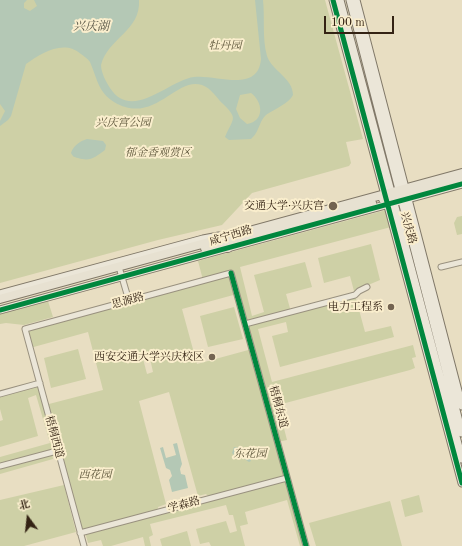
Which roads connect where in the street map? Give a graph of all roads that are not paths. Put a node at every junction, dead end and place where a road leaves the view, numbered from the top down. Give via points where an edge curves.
1 (333, 0) edge
2 (340, 0) edge
3 (350, 0) edge
4 (356, 0) edge
5 (461, 175) edge
6 (462, 184) edge
7 (397, 196) junction
8 (237, 233) junction
9 (205, 248) junction
10 (228, 248) junction
11 (462, 262) edge
12 (441, 267) dead end
13 (120, 272) junction
14 (231, 273) joint
15 (367, 287) dead end
16 (0, 294) edge
17 (0, 299) edge
18 (129, 301) junction
19 (0, 304) edge
20 (0, 310) edge
21 (245, 324) junction
22 (25, 329) joint
23 (40, 383) junction
24 (0, 394) edge
25 (462, 406) edge
26 (458, 425) edge
27 (462, 433) edge
28 (57, 451) junction
29 (462, 459) edge
30 (0, 466) edge
31 (287, 478) junction
32 (462, 483) edge
33 (80, 532) junction
34 (84, 546) edge
35 (306, 546) edge

1 - 7 street
2 - 7 street, 兴庆路
3 - 7 street, 兴庆路
4 - 7 street
5 - 7 main road, 咸宁西路
6 - 7 street
7 - 8 main road, 咸宁西路
7 - 9 main road, 咸宁西路
7 - 10 street
7 - 25 street
7 - 26 street, 兴庆路
7 - 32 street
8 - 13 main road, 咸宁西路
8 - 16 street via 203,239
9 - 10 main road
9 - 13 main road, 咸宁西路
10 - 13 street
11 - 12 street
13 - 17 main road, 咸宁西路
13 - 18 street
13 - 19 main road, 咸宁西路
13 - 20 street
14 - 18 street, 思源路
14 - 21 street, 梧桐东道
15 - 21 street via 355,295
18 - 22 street, 思源路
21 - 31 street, 梧桐东道
22 - 23 street, 梧桐西道
23 - 24 street
23 - 28 street, 梧桐西道
26 - 27 street, 兴庆路
26 - 29 street, 兴庆路
28 - 30 street
28 - 33 street, 梧桐西道
31 - 33 street, 学森路
31 - 35 street, 梧桐东道
33 - 34 street, 梧桐西道

